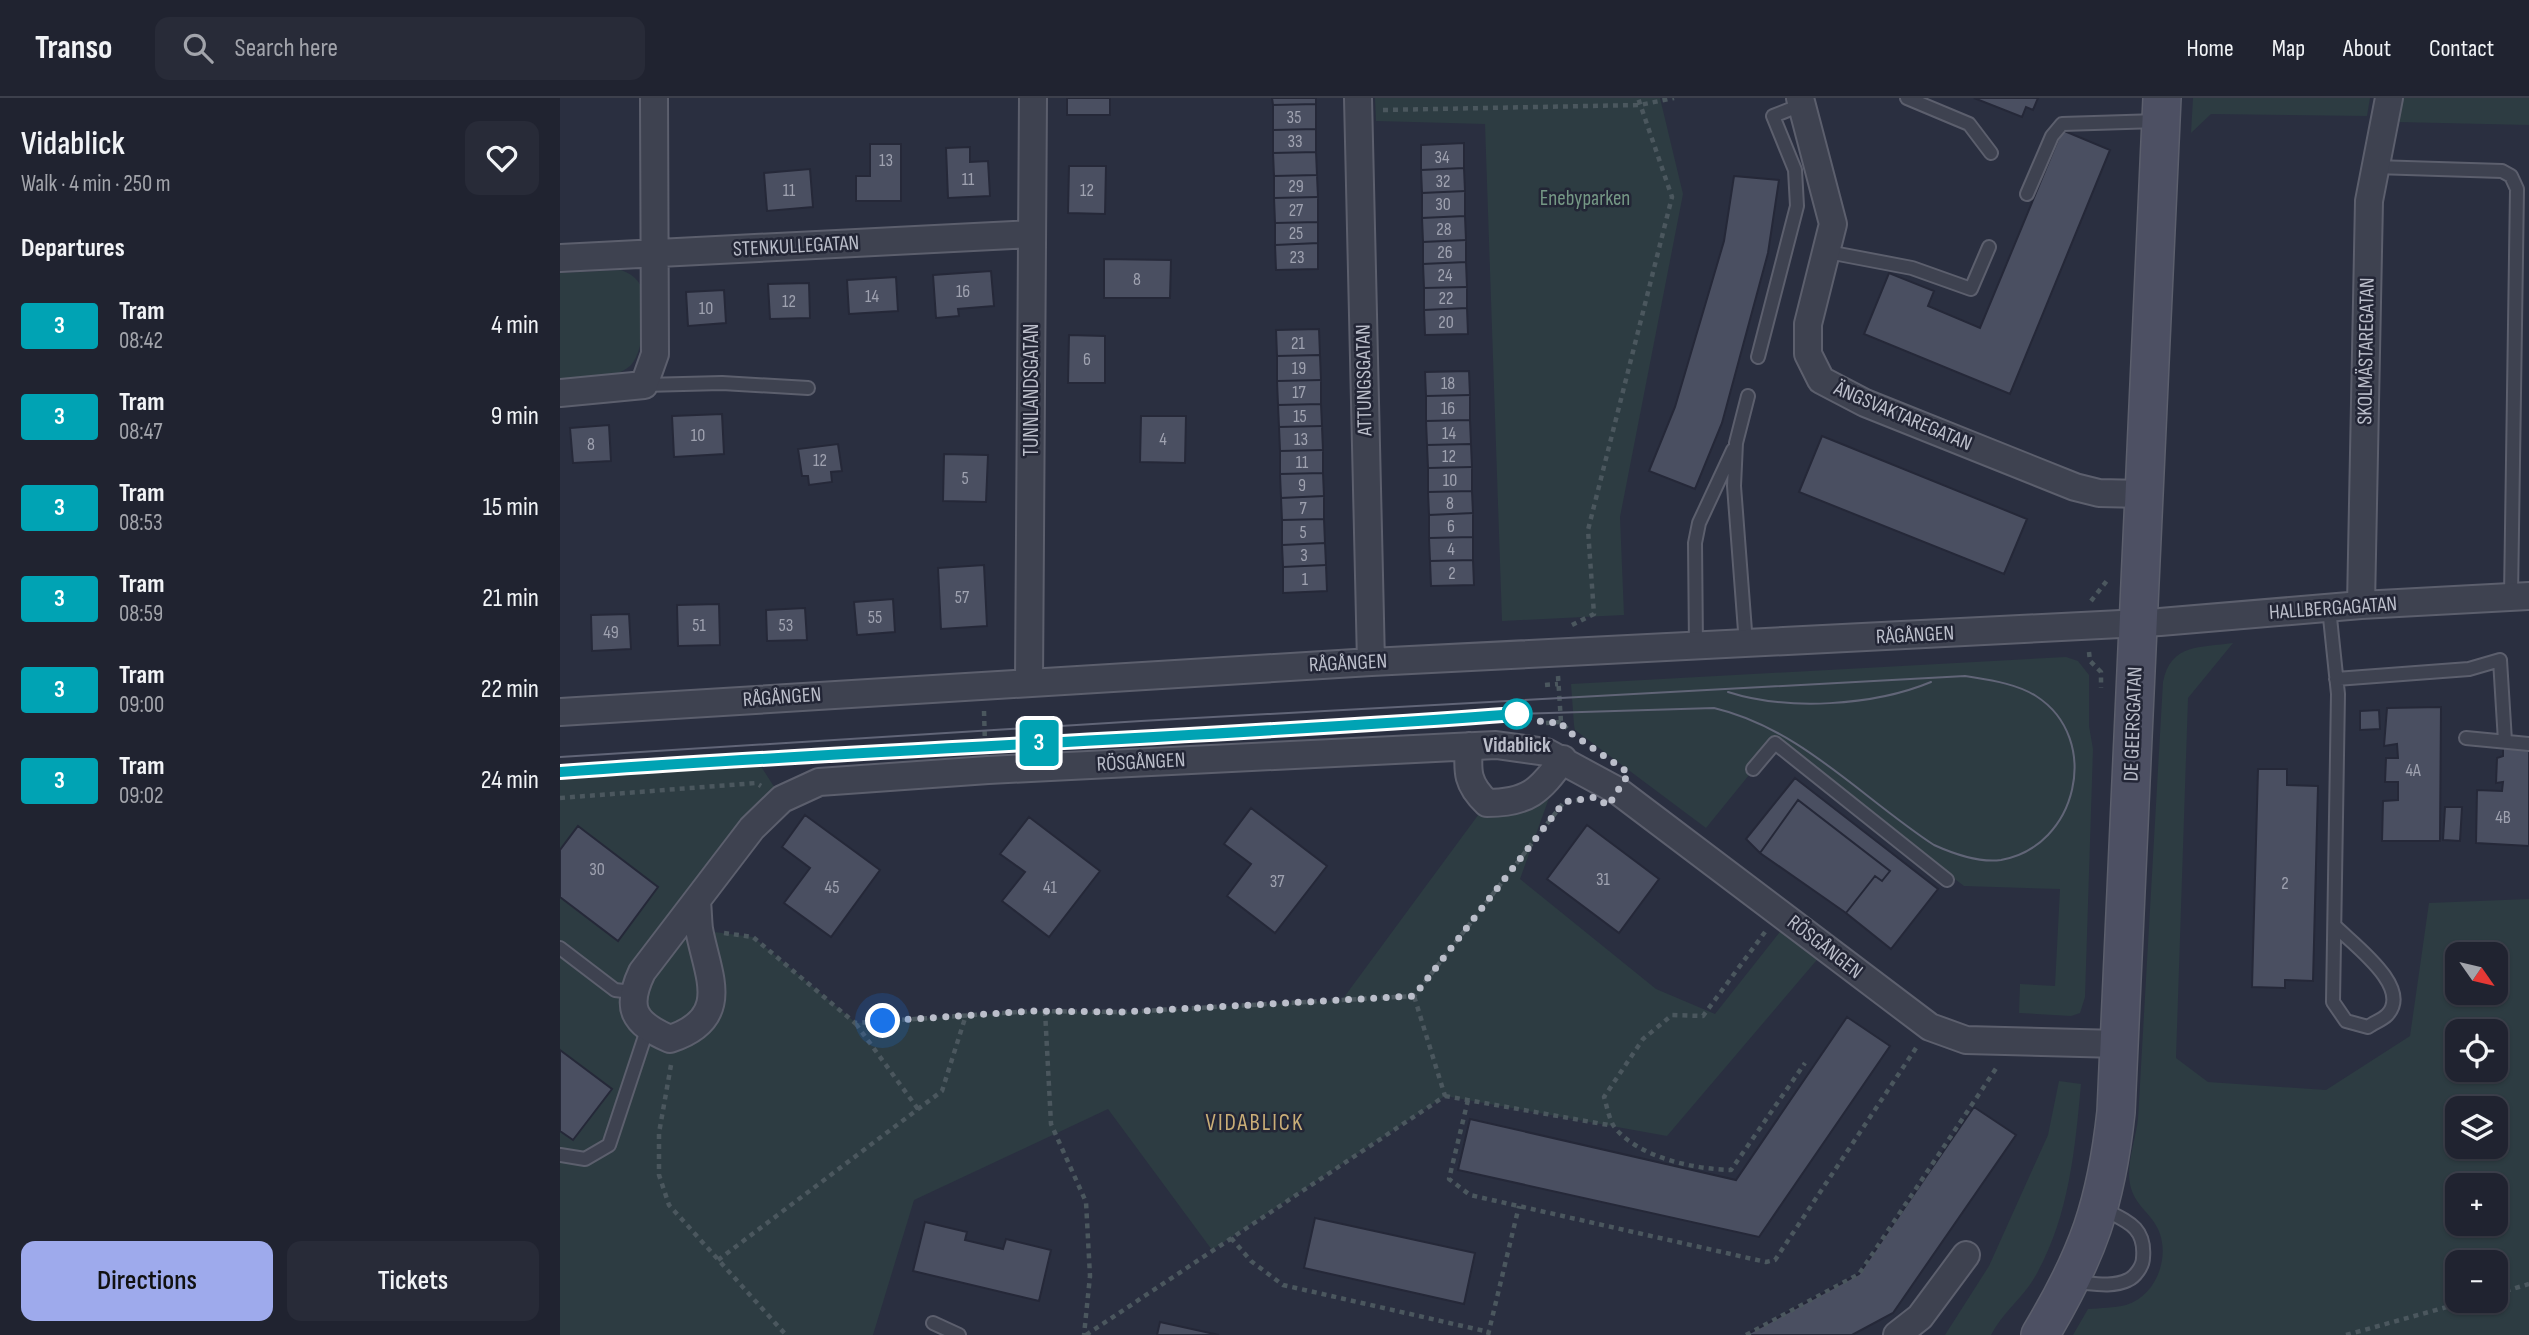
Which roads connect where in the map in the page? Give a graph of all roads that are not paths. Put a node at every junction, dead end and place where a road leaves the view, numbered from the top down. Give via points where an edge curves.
1 (654, 98) edge
2 (1033, 98) edge
3 (1907, 98) edge
4 (2389, 98) edge
5 (1800, 102) edge
6 (1358, 104) edge
7 (2162, 110) edge
8 (1991, 153) dead end
9 (2375, 167) junction
10 (2027, 194) dead end
11 (1813, 204) junction
12 (1031, 234) junction
13 (1989, 247) dead end
14 (1828, 252) junction
15 (653, 253) junction
16 (560, 258) edge
17 (1758, 356) dead end
18 (644, 385) junction
19 (808, 388) dead end
20 (560, 393) edge
21 (1748, 396) dead end
22 (1736, 443) junction
23 (2144, 494) junction
24 (2520, 596) edge
25 (2361, 605) junction
26 (2329, 608) junction
27 (2137, 623) junction
28 (1746, 644) junction
29 (1696, 647) junction
30 (1371, 662) junction
31 (2336, 679) junction
32 (1029, 681) junction
33 (560, 712) edge
34 (2466, 738) dead end
35 (2505, 741) junction
36 (2529, 744) edge
37 (1469, 746) junction
38 (1570, 748) junction
39 (1753, 769) dead end
40 (1947, 880) dead end
41 (698, 902) junction
42 (2336, 927) junction
43 (560, 948) edge
44 (632, 992) junction
45 (659, 1033) junction
46 (2119, 1044) junction
47 (560, 1155) edge
48 (2101, 1208) junction
49 (1966, 1255) dead end
50 (2072, 1282) junction
51 (933, 1324) dead end
52 (959, 1335) edge
53 (1897, 1335) edge
54 (2040, 1335) edge

1 - 15 street
2 - 12 street, TUNNLANDSGATAN
3 - 8 lane via 1969,124
4 - 9 street, SKOLMÄSTAREGATAN
5 - 11 street, ÄNGSVAKTAREGATAN
6 - 30 street, ATTUNGSGATAN
7 - 10 lane via 2062,124 2052,136
7 - 23 main road, DE GEERSGATAN
9 - 24 lane via 2502,171 2511,176 2517,189
9 - 25 street, SKOLMÄSTAREGATAN via 2369,201
11 - 14 street, ÄNGSVAKTAREGATAN via 1833,224
11 - 17 lane
12 - 15 street, STENKULLEGATAN
12 - 32 street, TUNNLANDSGATAN
13 - 14 lane via 1971,289 1912,268
14 - 23 street, ÄNGSVAKTAREGATAN via 1808,324 1808,354 1821,380 1865,403 2075,487 2099,493
15 - 16 street, STENKULLEGATAN
15 - 18 street via 655,354
18 - 19 lane
18 - 20 street
21 - 22 lane
22 - 28 lane via 1734,486
22 - 29 lane via 1699,523 1695,543
23 - 27 main road, DE GEERSGATAN
24 - 25 street, HALLBERGAGATAN
25 - 26 street, HALLBERGAGATAN
26 - 27 street, HALLBERGAGATAN
26 - 31 lane
27 - 28 street, RÅGÅNGEN
27 - 46 main road, DE GEERSGATAN
28 - 29 street, RÅGÅNGEN
29 - 30 street, RÅGÅNGEN
30 - 32 street, RÅGÅNGEN
31 - 35 lane via 2469,669 2500,660
31 - 42 lane
32 - 33 street, RÅGÅNGEN
34 - 35 lane
35 - 36 lane
37 - 38 street, RÖSGÅNGEN via 1546,752
37 - 38 street via 1466,774 1473,790 1487,803 1524,799 1543,788
37 - 41 street, RÖSGÅNGEN via 819,782 782,799 752,828
38 - 46 street, RÖSGÅNGEN via 1618,791 1930,1027 1966,1040
39 - 40 lane via 1775,743
41 - 44 street, RÖSGÅNGEN via 660,945
41 - 45 street via 713,995 699,1024
42 - 42 lane via 2333,1003 2346,1021 2368,1027 2388,1014 2394,998 2391,982
43 - 44 lane via 615,990
44 - 45 street via 633,1010
45 - 47 lane via 609,1145 585,1159
46 - 48 main road, DE GEERSGATAN via 2114,1138
48 - 50 main road, DE GEERSGATAN
48 - 50 lane via 2137,1230 2145,1242 2143,1264 2131,1279 2111,1285
49 - 53 street via 1920,1317
50 - 54 main road, DE GEERSGATAN
51 - 52 lane

